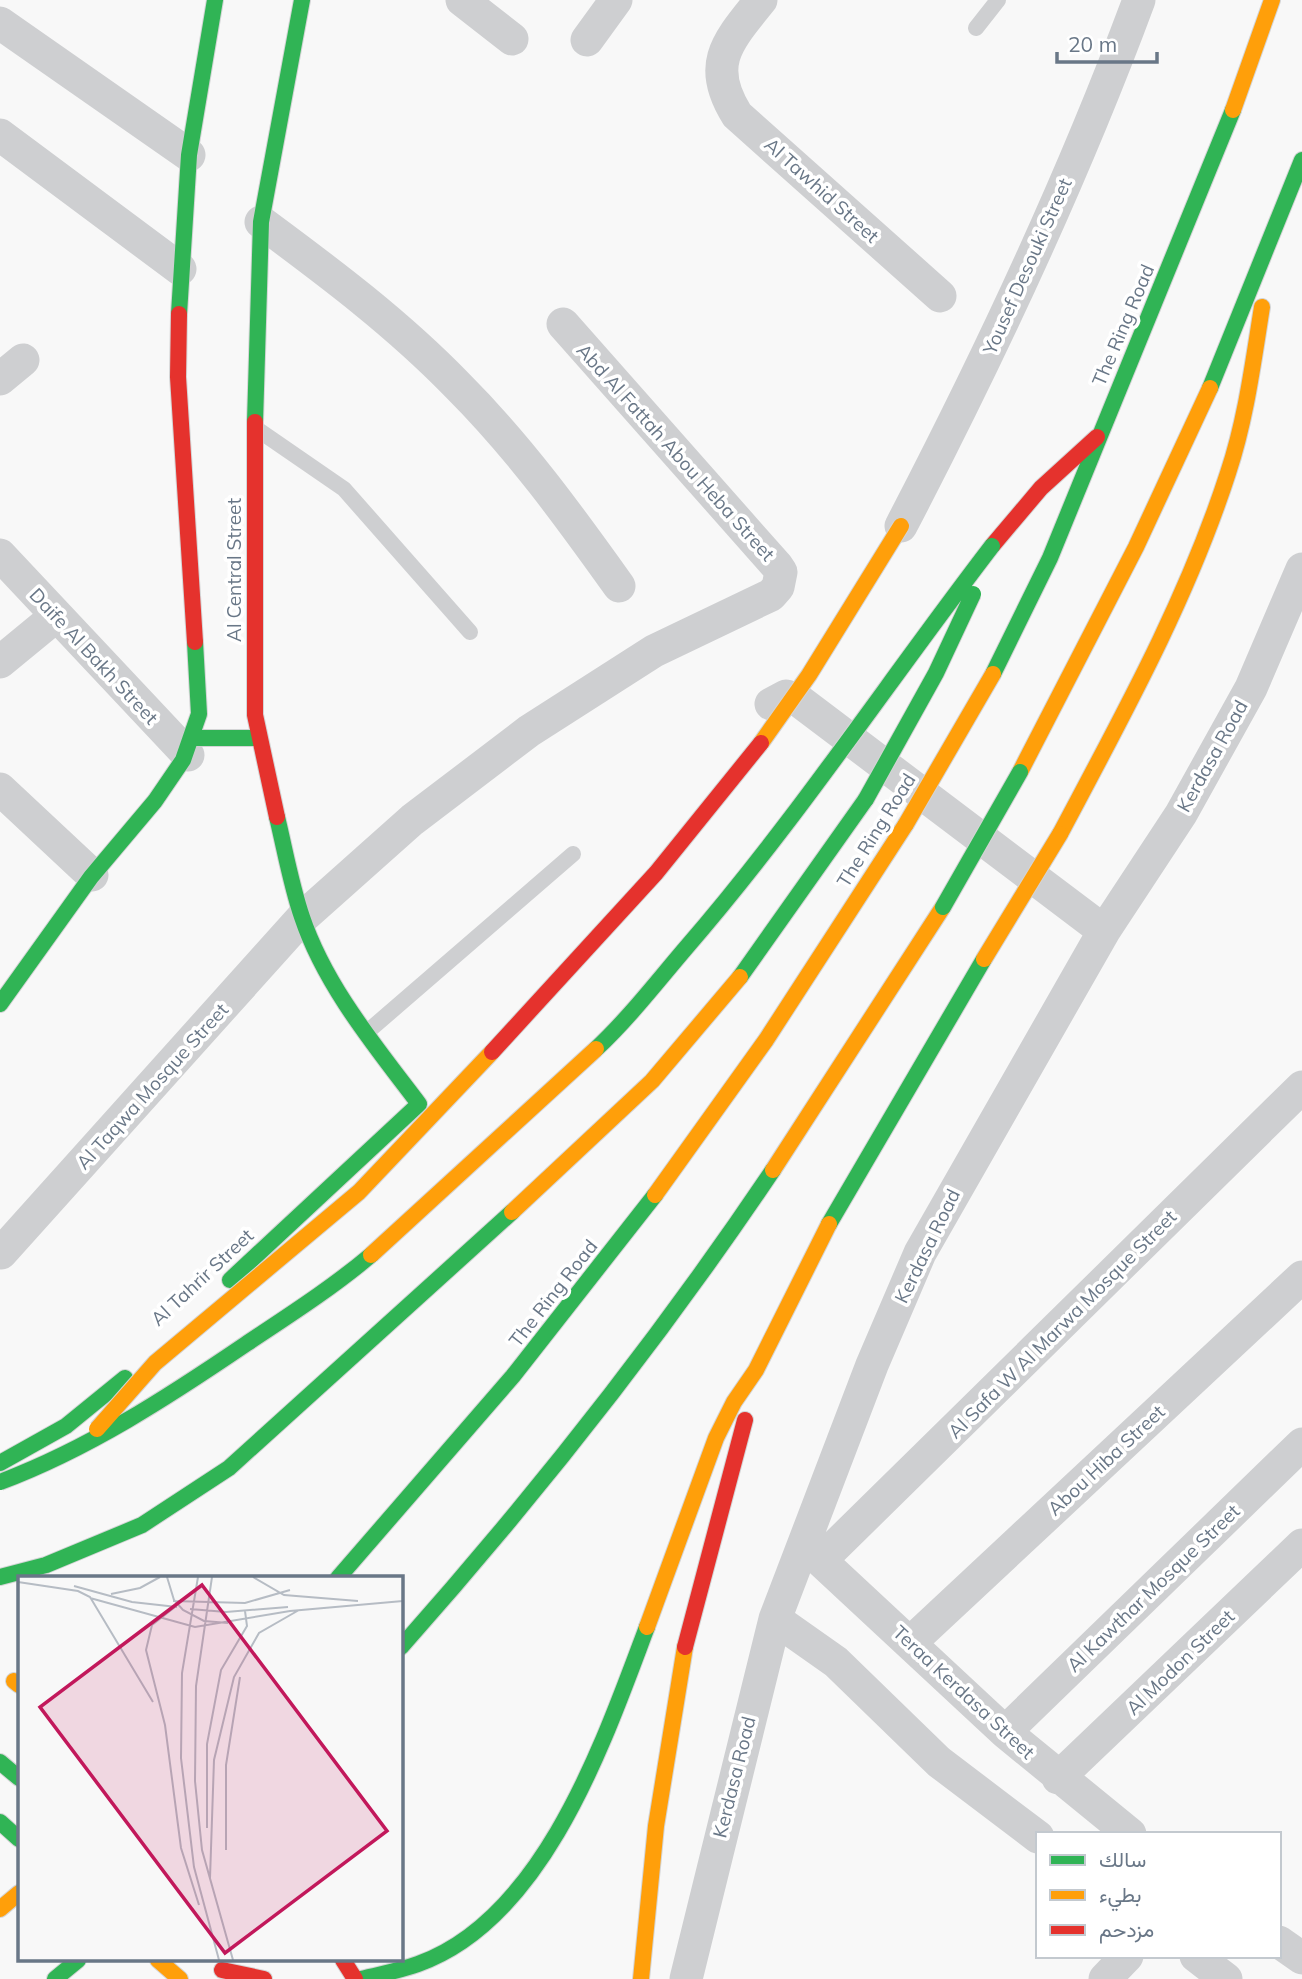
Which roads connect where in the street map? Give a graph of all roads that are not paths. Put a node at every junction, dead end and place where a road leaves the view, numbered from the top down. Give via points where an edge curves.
1 (302, 0) edge
2 (462, 0) edge
3 (616, 0) edge
4 (761, 0) edge
5 (998, 0) edge
6 (1139, 0) edge
7 (1272, 0) edge
8 (207, 4) edge
9 (0, 23) edge
10 (976, 28) dead end
11 (512, 39) dead end
12 (587, 40) dead end
13 (0, 135) edge
14 (189, 155) junction
15 (1302, 160) edge
16 (261, 222) junction
17 (1274, 238) junction
18 (180, 269) junction
19 (940, 296) dead end
20 (563, 324) dead end
21 (255, 427) junction
22 (1097, 437) junction
23 (901, 526) joint
24 (992, 547) junction
25 (0, 555) edge
26 (1302, 569) edge
27 (619, 586) dead end
28 (56, 617) junction
29 (470, 632) dead end
30 (0, 662) edge
31 (258, 738) junction
32 (192, 747) junction
33 (0, 789) edge
34 (573, 854) dead end
35 (92, 875) junction
36 (302, 918) junction
37 (1104, 931) junction
38 (0, 1004) edge
39 (366, 1033) junction
40 (1302, 1087) edge
41 (419, 1104) junction
42 (1, 1253) edge
43 (1302, 1277) edge
44 (756, 1370) junction
45 (90, 1439) junction
46 (1302, 1444) edge
47 (0, 1463) edge
48 (0, 1482) edge
49 (1302, 1545) edge
50 (812, 1553) junction
51 (340, 1576) edge
52 (0, 1577) edge
53 (775, 1619) junction
54 (910, 1643) junction
55 (402, 1646) edge
56 (1005, 1732) junction
57 (0, 1762) edge
58 (18, 1777) edge
59 (1058, 1778) junction
60 (0, 1822) edge
61 (1127, 1832) edge
62 (1036, 1835) edge
63 (18, 1838) edge
64 (18, 1894) edge
65 (0, 1909) edge
66 (1281, 1943) edge
67 (1125, 1958) edge
68 (1302, 1958) edge
69 (76, 1962) edge
70 (160, 1962) edge
71 (344, 1962) edge
72 (221, 1970) edge
73 (55, 1979) edge
74 (180, 1979) edge
75 (264, 1979) edge
76 (355, 1979) edge
77 (361, 1979) edge
78 (641, 1979) edge
79 (686, 1979) edge
80 (1105, 1979) edge

1 - 16 main road, Al Central Street
2 - 11 street
3 - 12 street
4 - 19 street, Al Tawhid Street via 724,51 720,73 725,95 737,115
5 - 10 lane
6 - 23 street, Yousef Desouki Street via 1060,196
7 - 22 main road, The Ring Road via 1182,240
8 - 14 main road, Al Central Street
9 - 14 street
13 - 18 street
14 - 18 main road, Al Central Street
15 - 17 main road
16 - 21 main road, Al Central Street
16 - 27 street via 364,299 458,386 544,481
17 - 44 main road, bridge via 1244,417 1207,534 1125,710 1060,834 827,1227
17 - 55 main road, bridge via 1136,551 943,907 861,1039 685,1294 522,1509
18 - 32 main road, Al Central Street via 178,377 199,713
20 - 36 street, Abd Al Fattah Abou Heba Street via 777,566 781,572 778,587 771,595 654,651 529,730 412,820
21 - 29 lane via 344,489
21 - 31 main road, Al Central Street
22 - 24 main road via 1057,469
22 - 51 main road, The Ring Road, bridge via 1050,558 993,674 906,824 796,997 678,1165 554,1328
23 - 45 main road, bridge via 813,672 748,761 590,944 359,1192 137,1379
24 - 45 main road, bridge via 825,776 717,913 614,1032 341,1280 191,1384
24 - 52 main road, bridge via 958,631 866,799 765,945 711,1016 652,1081 249,1449 187,1498 142,1525 46,1565
25 - 28 street, Daife Al Bakh Street
26 - 37 street, Kerdasa Road via 1251,688 1181,814
28 - 30 street
28 - 32 street, Daife Al Bakh Street
31 - 32 main road
31 - 36 main road, Al Central Street
32 - 35 main road via 176,774
33 - 35 street
34 - 39 lane
35 - 38 main road
36 - 39 main road, Al Central Street
36 - 42 street, Al Taqwa Mosque Street
37 - 41 street via 817,713 786,696 765,708 656,848
37 - 50 street, Kerdasa Road via 920,1253 873,1364
39 - 41 main road, Al Central Street
40 - 50 street, Al Safa W Al Marwa Mosque Street
41 - 47 main road, Al Tahrir Street via 101,1401 55,1434
43 - 54 street, Abou Hiba Street
44 - 77 main road via 716,1438 614,1715 568,1815 540,1863 473,1933 412,1966
44 - 78 main road via 679,1672 656,1826
45 - 48 main road, bridge
46 - 56 street, Al Kawthar Mosque Street
49 - 59 street, Al Modon Street
50 - 53 street, Kerdasa Road
50 - 54 street, Teraa Kerdasa Street
53 - 62 street via 836,1661 939,1762
53 - 79 street, Kerdasa Road
54 - 56 street, Teraa Kerdasa Street
56 - 59 street, Teraa Kerdasa Street
57 - 58 main road
59 - 61 street, Teraa Kerdasa Street
60 - 63 main road
64 - 65 main road
66 - 68 street
67 - 80 street
69 - 73 main road
70 - 74 main road
71 - 76 main road
72 - 75 main road

